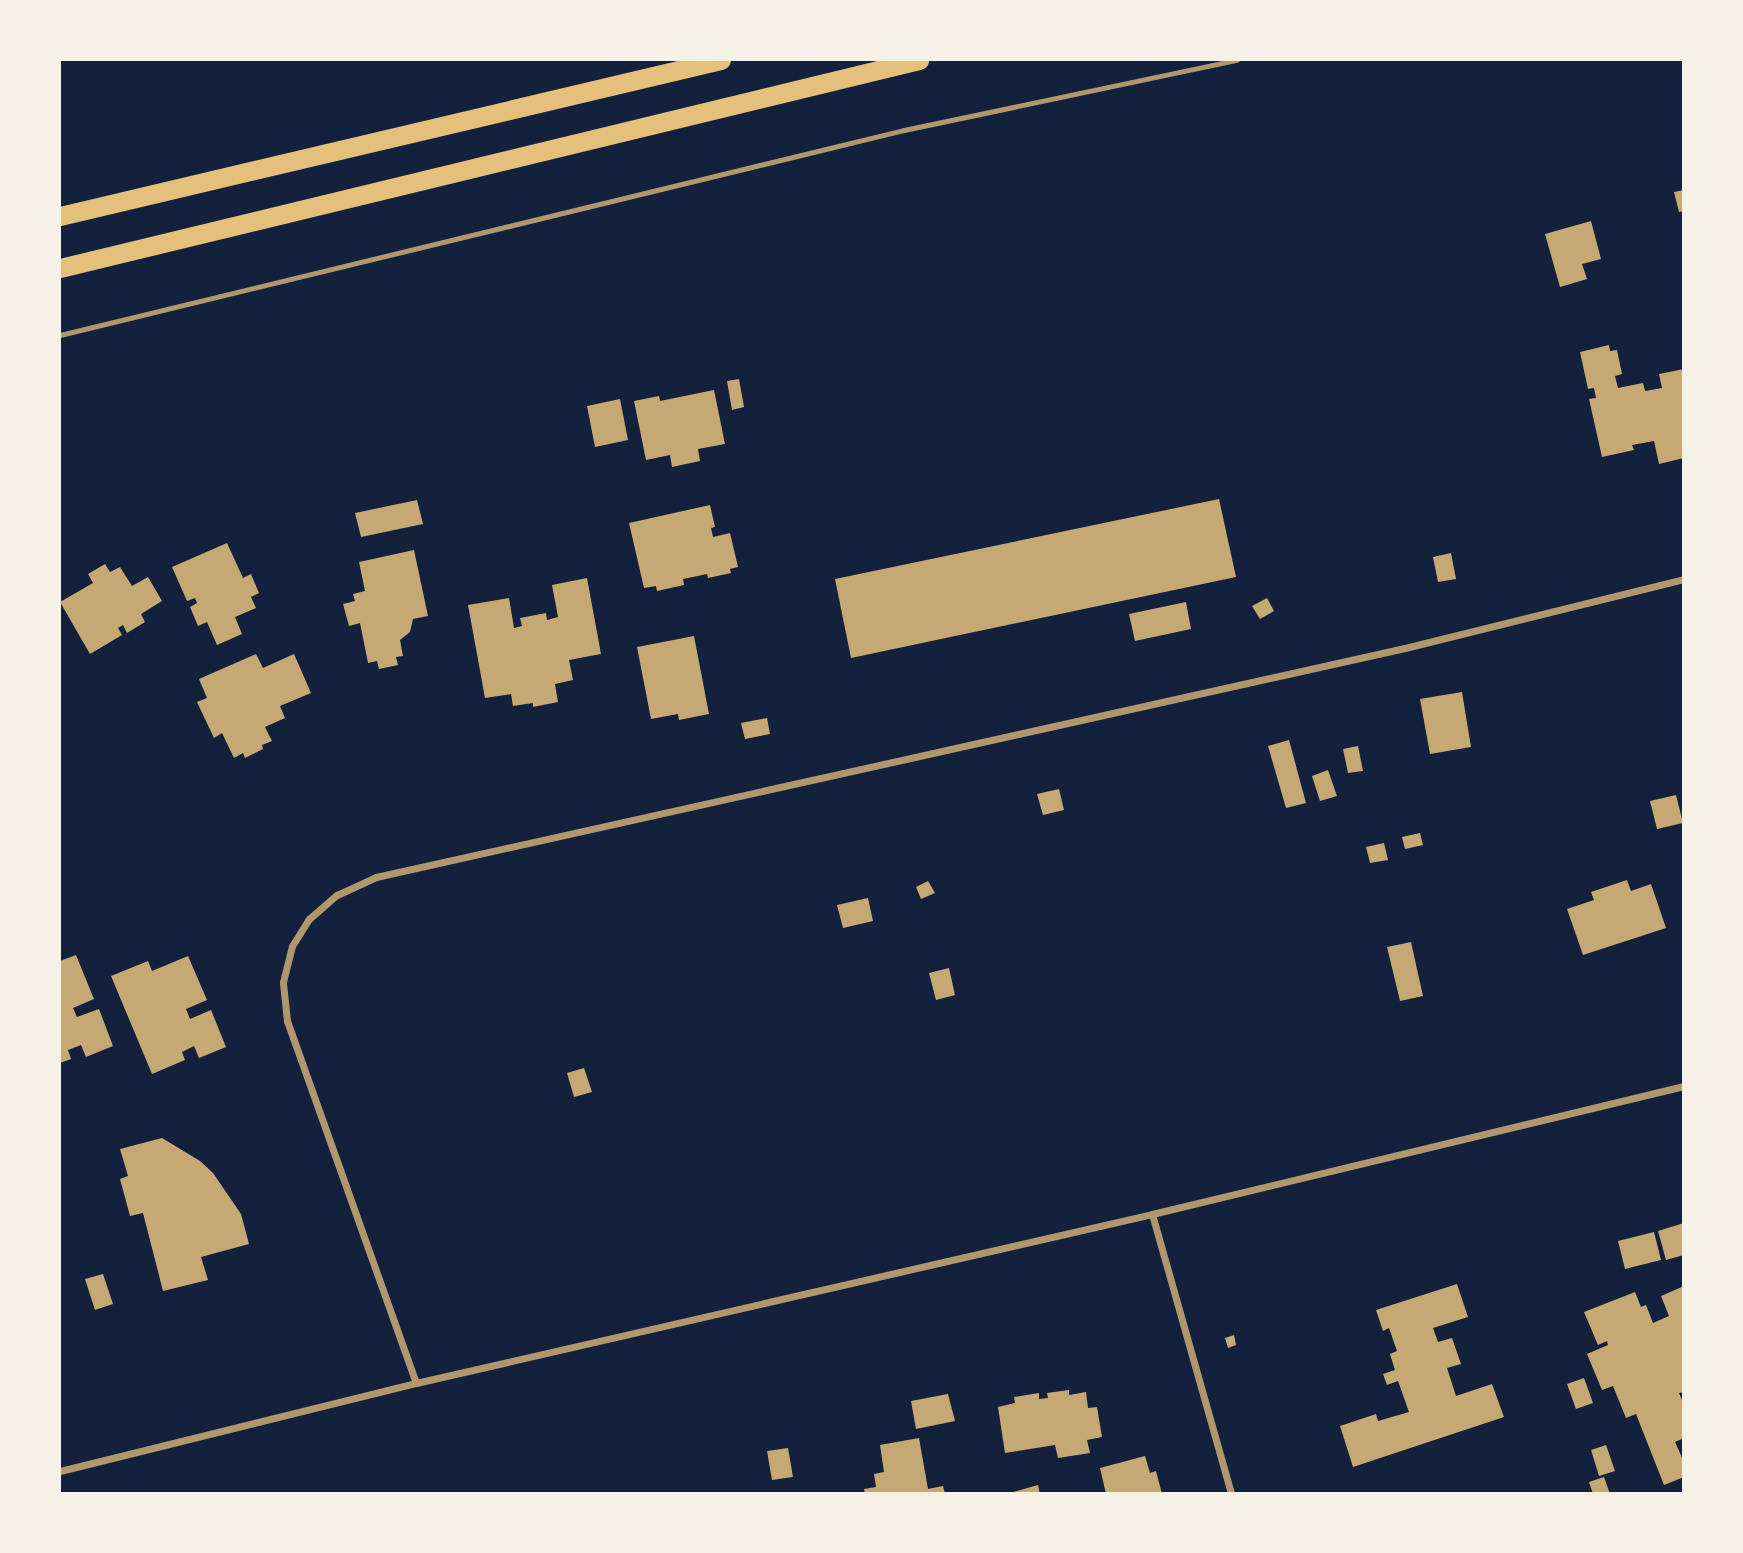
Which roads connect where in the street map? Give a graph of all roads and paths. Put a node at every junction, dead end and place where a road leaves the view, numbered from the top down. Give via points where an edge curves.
1 (721, 60) edge
2 (919, 60) edge
3 (1237, 60) edge
4 (60, 216) edge
5 (60, 268) edge
6 (60, 335) edge
7 (1684, 579) edge
8 (1684, 1086) edge
9 (1152, 1214) junction
10 (416, 1383) junction
11 (60, 1471) edge
12 (1231, 1493) edge

1 - 4 highway
2 - 5 highway
3 - 6 lane via 904,130
7 - 10 street via 1405,648 376,877 337,894 309,919 292,946 283,982 287,1021
8 - 9 street
9 - 10 street
9 - 12 street
10 - 11 street

